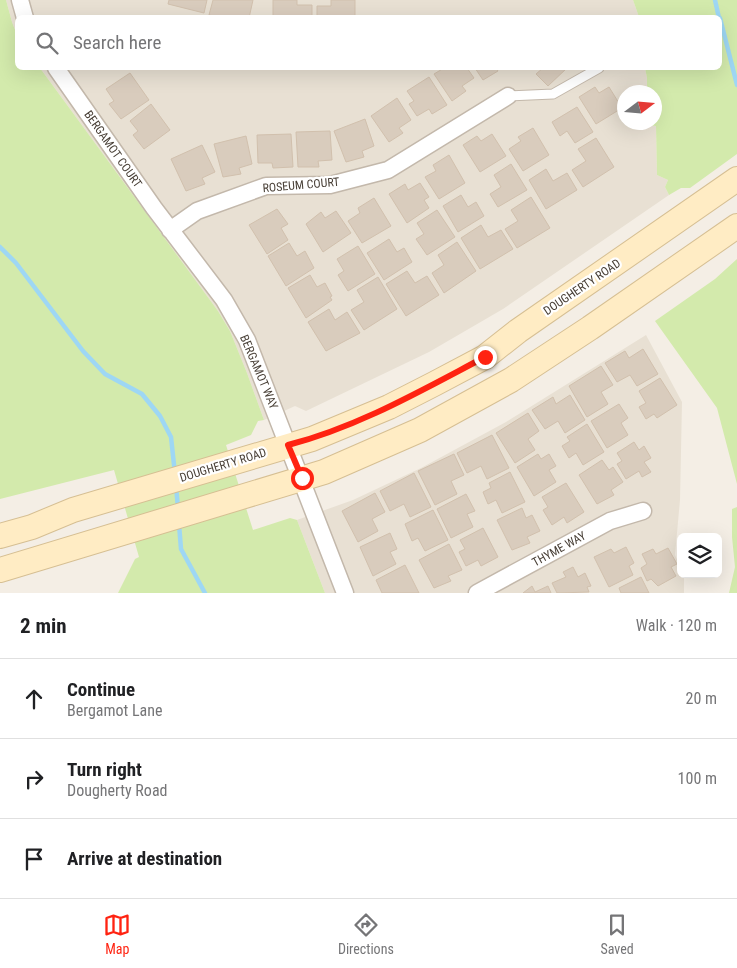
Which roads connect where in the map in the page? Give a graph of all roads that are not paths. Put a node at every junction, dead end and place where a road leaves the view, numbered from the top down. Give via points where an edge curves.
1 (20, 0) edge
2 (24, 15) edge
3 (57, 70) edge
4 (596, 70) edge
5 (508, 96) joint
6 (729, 184) edge
7 (737, 226) edge
8 (170, 230) junction
9 (288, 445) junction
10 (302, 478) junction
11 (643, 512) dead end
12 (0, 536) edge
13 (0, 570) edge
14 (345, 593) edge
15 (479, 593) edge

1 - 2 street
3 - 8 street, BERGAMOT COURT
4 - 5 lane via 554,94
5 - 8 street, ROSEUM COURT via 388,170 330,185 266,186 197,211
6 - 9 main road, DOUGHERTY ROAD via 485,357 389,407 312,439
7 - 10 main road via 511,380 420,430 324,472
8 - 9 street, BERGAMOT WAY via 224,300 248,340
9 - 10 street, BERGAMOT WAY
9 - 12 main road, DOUGHERTY ROAD via 72,510
10 - 13 main road
10 - 14 street, BERGAMOT WAY
11 - 15 street, THYME WAY via 610,521

